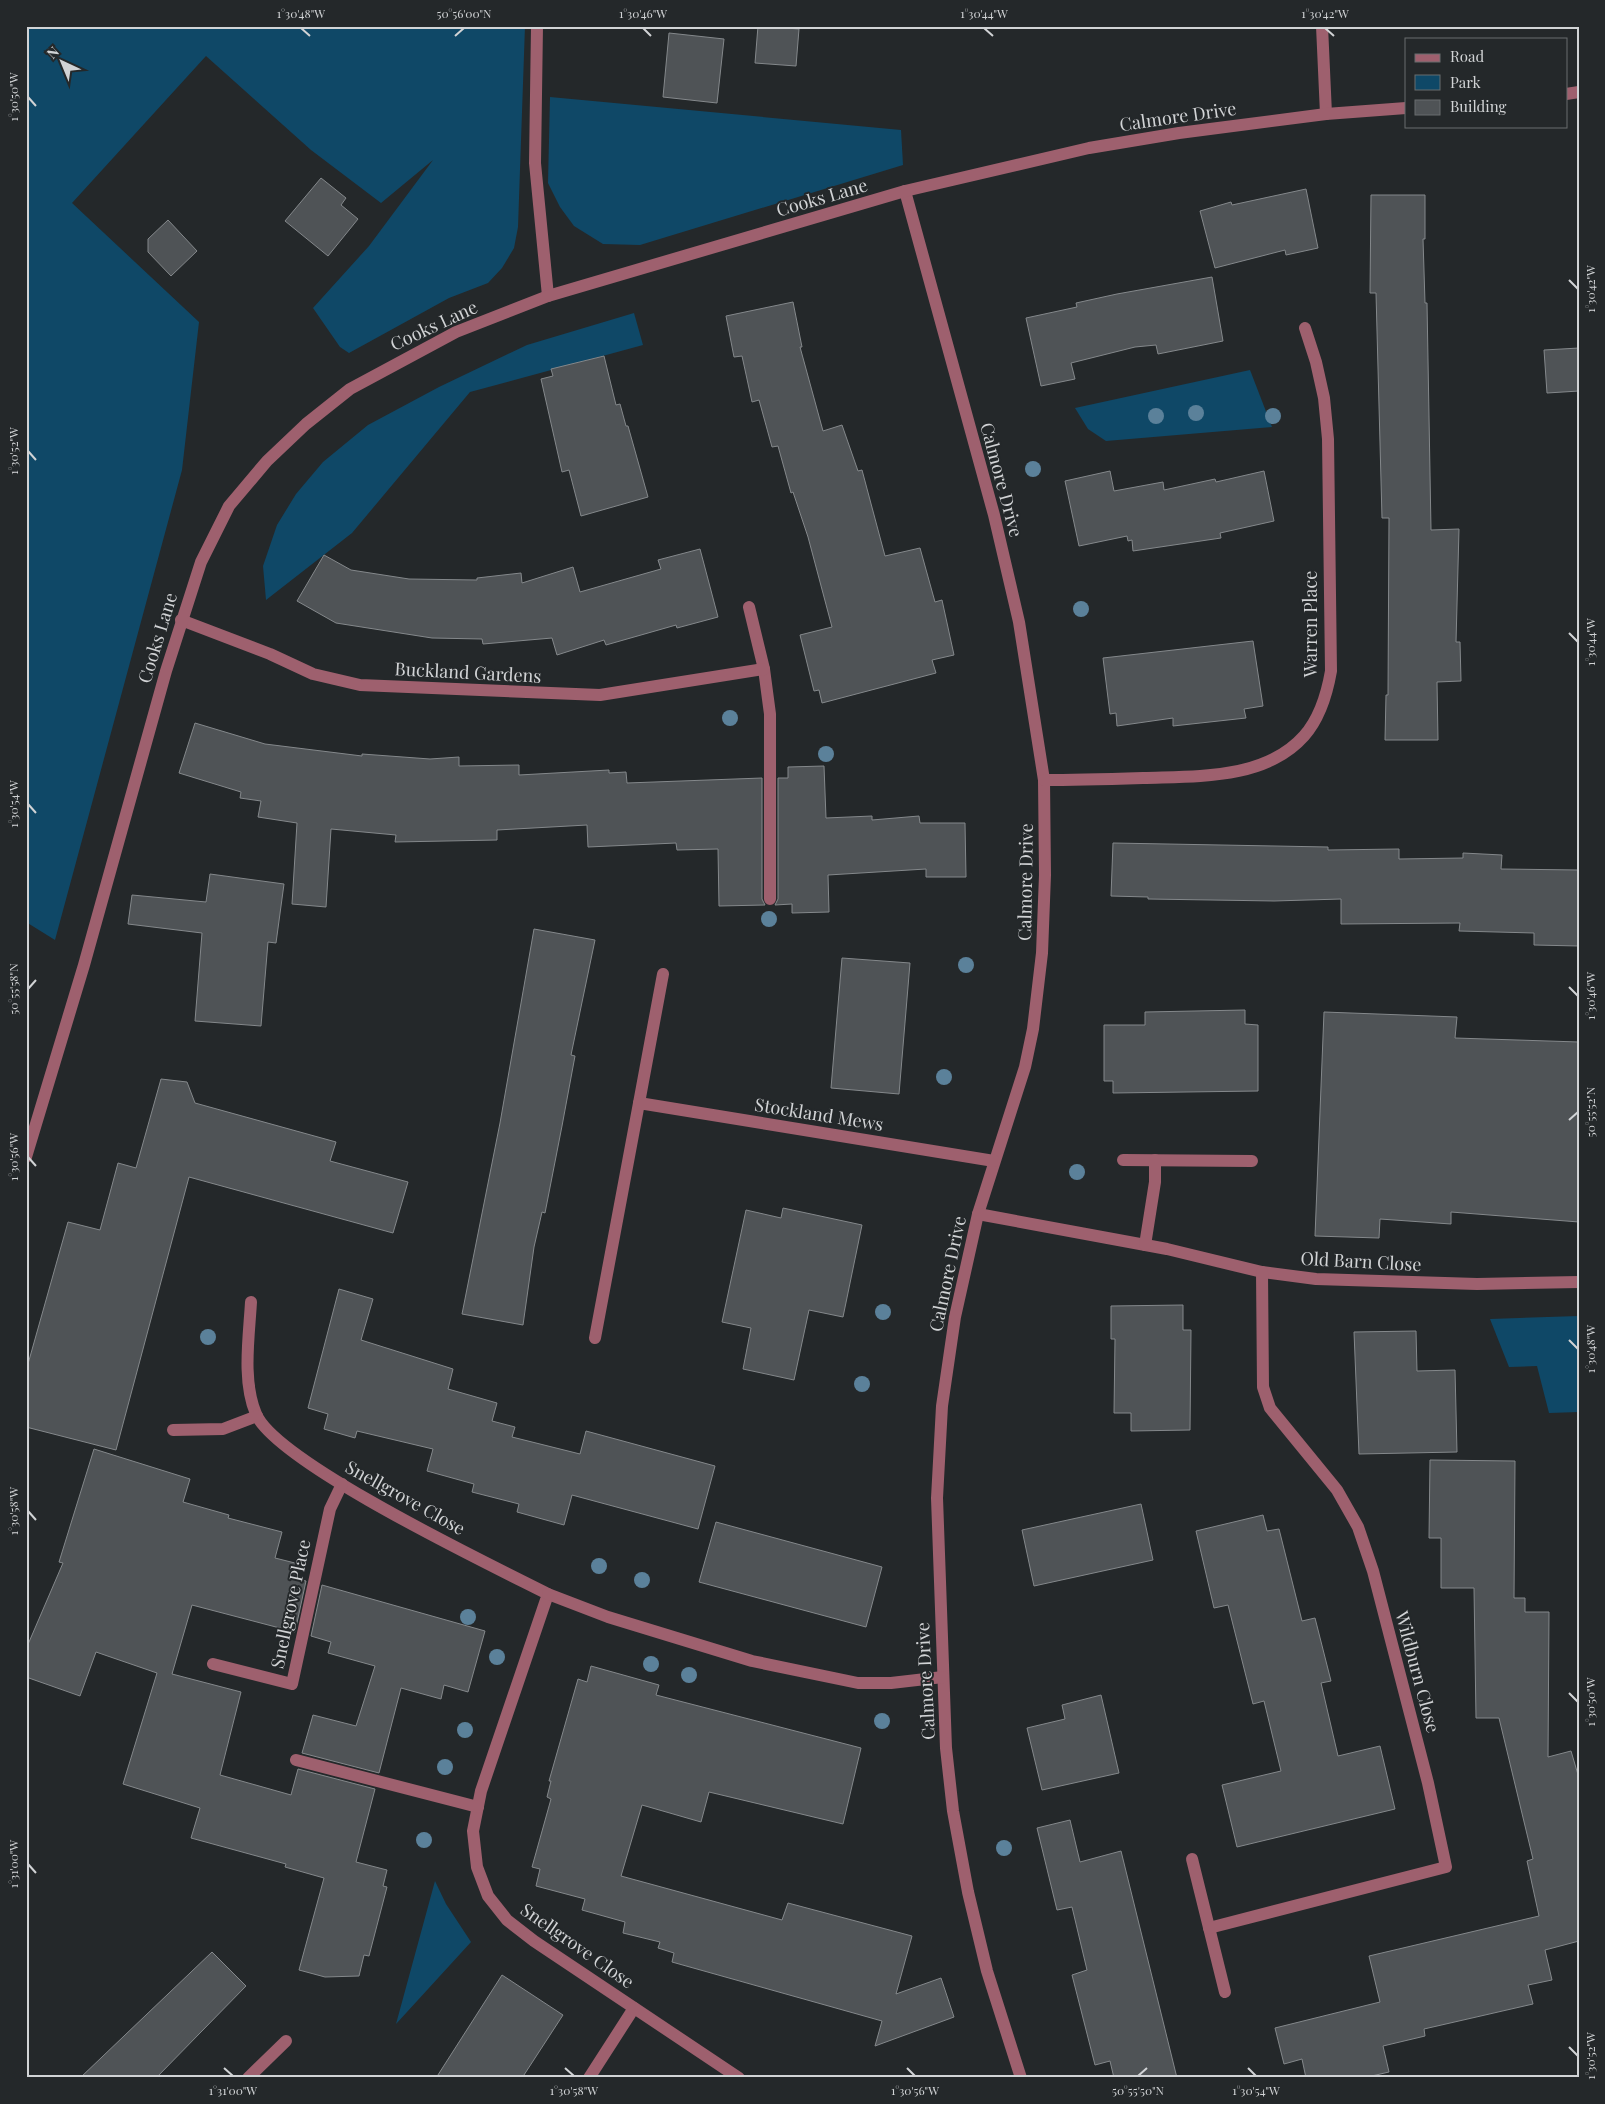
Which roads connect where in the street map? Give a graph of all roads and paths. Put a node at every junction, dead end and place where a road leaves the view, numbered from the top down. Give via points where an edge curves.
1 (537, 26) edge
2 (1322, 26) edge
3 (1405, 108) edge
4 (1326, 114) junction
5 (905, 191) junction
6 (548, 296) junction
7 (1305, 328) dead end
8 (749, 607) dead end
9 (181, 620) junction
10 (764, 669) junction
11 (1044, 780) junction
12 (770, 899) dead end
13 (663, 974) dead end
14 (639, 1103) junction
15 (26, 1157) edge
16 (1123, 1160) dead end
17 (1155, 1160) junction
18 (994, 1161) junction
19 (1252, 1161) dead end
20 (978, 1214) junction
21 (1145, 1245) junction
22 (1262, 1272) junction
23 (1579, 1282) edge
24 (251, 1302) dead end
25 (595, 1338) dead end
26 (257, 1416) junction
27 (173, 1430) dead end
28 (342, 1484) junction
29 (548, 1594) junction
30 (213, 1664) dead end
31 (943, 1677) junction
32 (296, 1760) dead end
33 (478, 1807) junction
34 (1192, 1859) dead end
35 (1209, 1928) junction
36 (1225, 1992) dead end
37 (634, 2008) junction
38 (286, 2041) dead end
39 (250, 2077) edge
40 (589, 2078) edge
41 (739, 2078) edge
42 (1021, 2078) edge

1 - 6 street via 534,162
2 - 4 street
3 - 4 street, Calmore Drive
4 - 5 street, Calmore Drive via 1089,148
5 - 6 street, Cooks Lane
5 - 11 street, Calmore Drive via 1003,554 1019,622
6 - 9 street, Cooks Lane via 456,332 388,367 350,389 306,424 267,461 229,506 201,562
7 - 11 street, Warren Place via 1324,398 1328,439 1331,670 1326,696 1316,718 1304,736 1286,751 1240,771 1211,776
8 - 10 street
9 - 10 street, Buckland Gardens via 313,674 360,685 600,695
9 - 15 street, Cooks Lane
10 - 12 street via 770,714
11 - 18 street, Calmore Drive via 1042,953 1033,1029 1025,1067
13 - 14 street
14 - 18 street, Stockland Mews
14 - 25 street
16 - 17 street
17 - 19 street
17 - 21 street via 1155,1182
18 - 20 street, Calmore Drive
20 - 21 street, Old Barn Close
20 - 31 street, Calmore Drive via 955,1316 942,1406 937,1498
21 - 22 street, Old Barn Close
22 - 23 street, Old Barn Close via 1316,1279 1408,1283
22 - 35 street, Wildburn Close via 1265,1394 1270,1408 1336,1490 1358,1527 1373,1571 1428,1783 1446,1867
24 - 26 street, Snellgrove Close via 249,1379
26 - 27 street via 223,1429
26 - 28 street, Snellgrove Close via 280,1441
28 - 29 street, Snellgrove Close
28 - 30 street, Snellgrove Place via 330,1509 292,1684
29 - 31 street, Snellgrove Close via 608,1618 752,1661 858,1683 891,1684
29 - 33 street, Snellgrove Close
31 - 42 street, Calmore Drive via 953,1811 968,1892 987,1971
32 - 33 street
33 - 37 street, Snellgrove Close via 473,1831 477,1866 488,1896 503,1915 534,1941
34 - 35 street
35 - 36 street
37 - 40 street
37 - 41 street, Snellgrove Close
38 - 39 street

